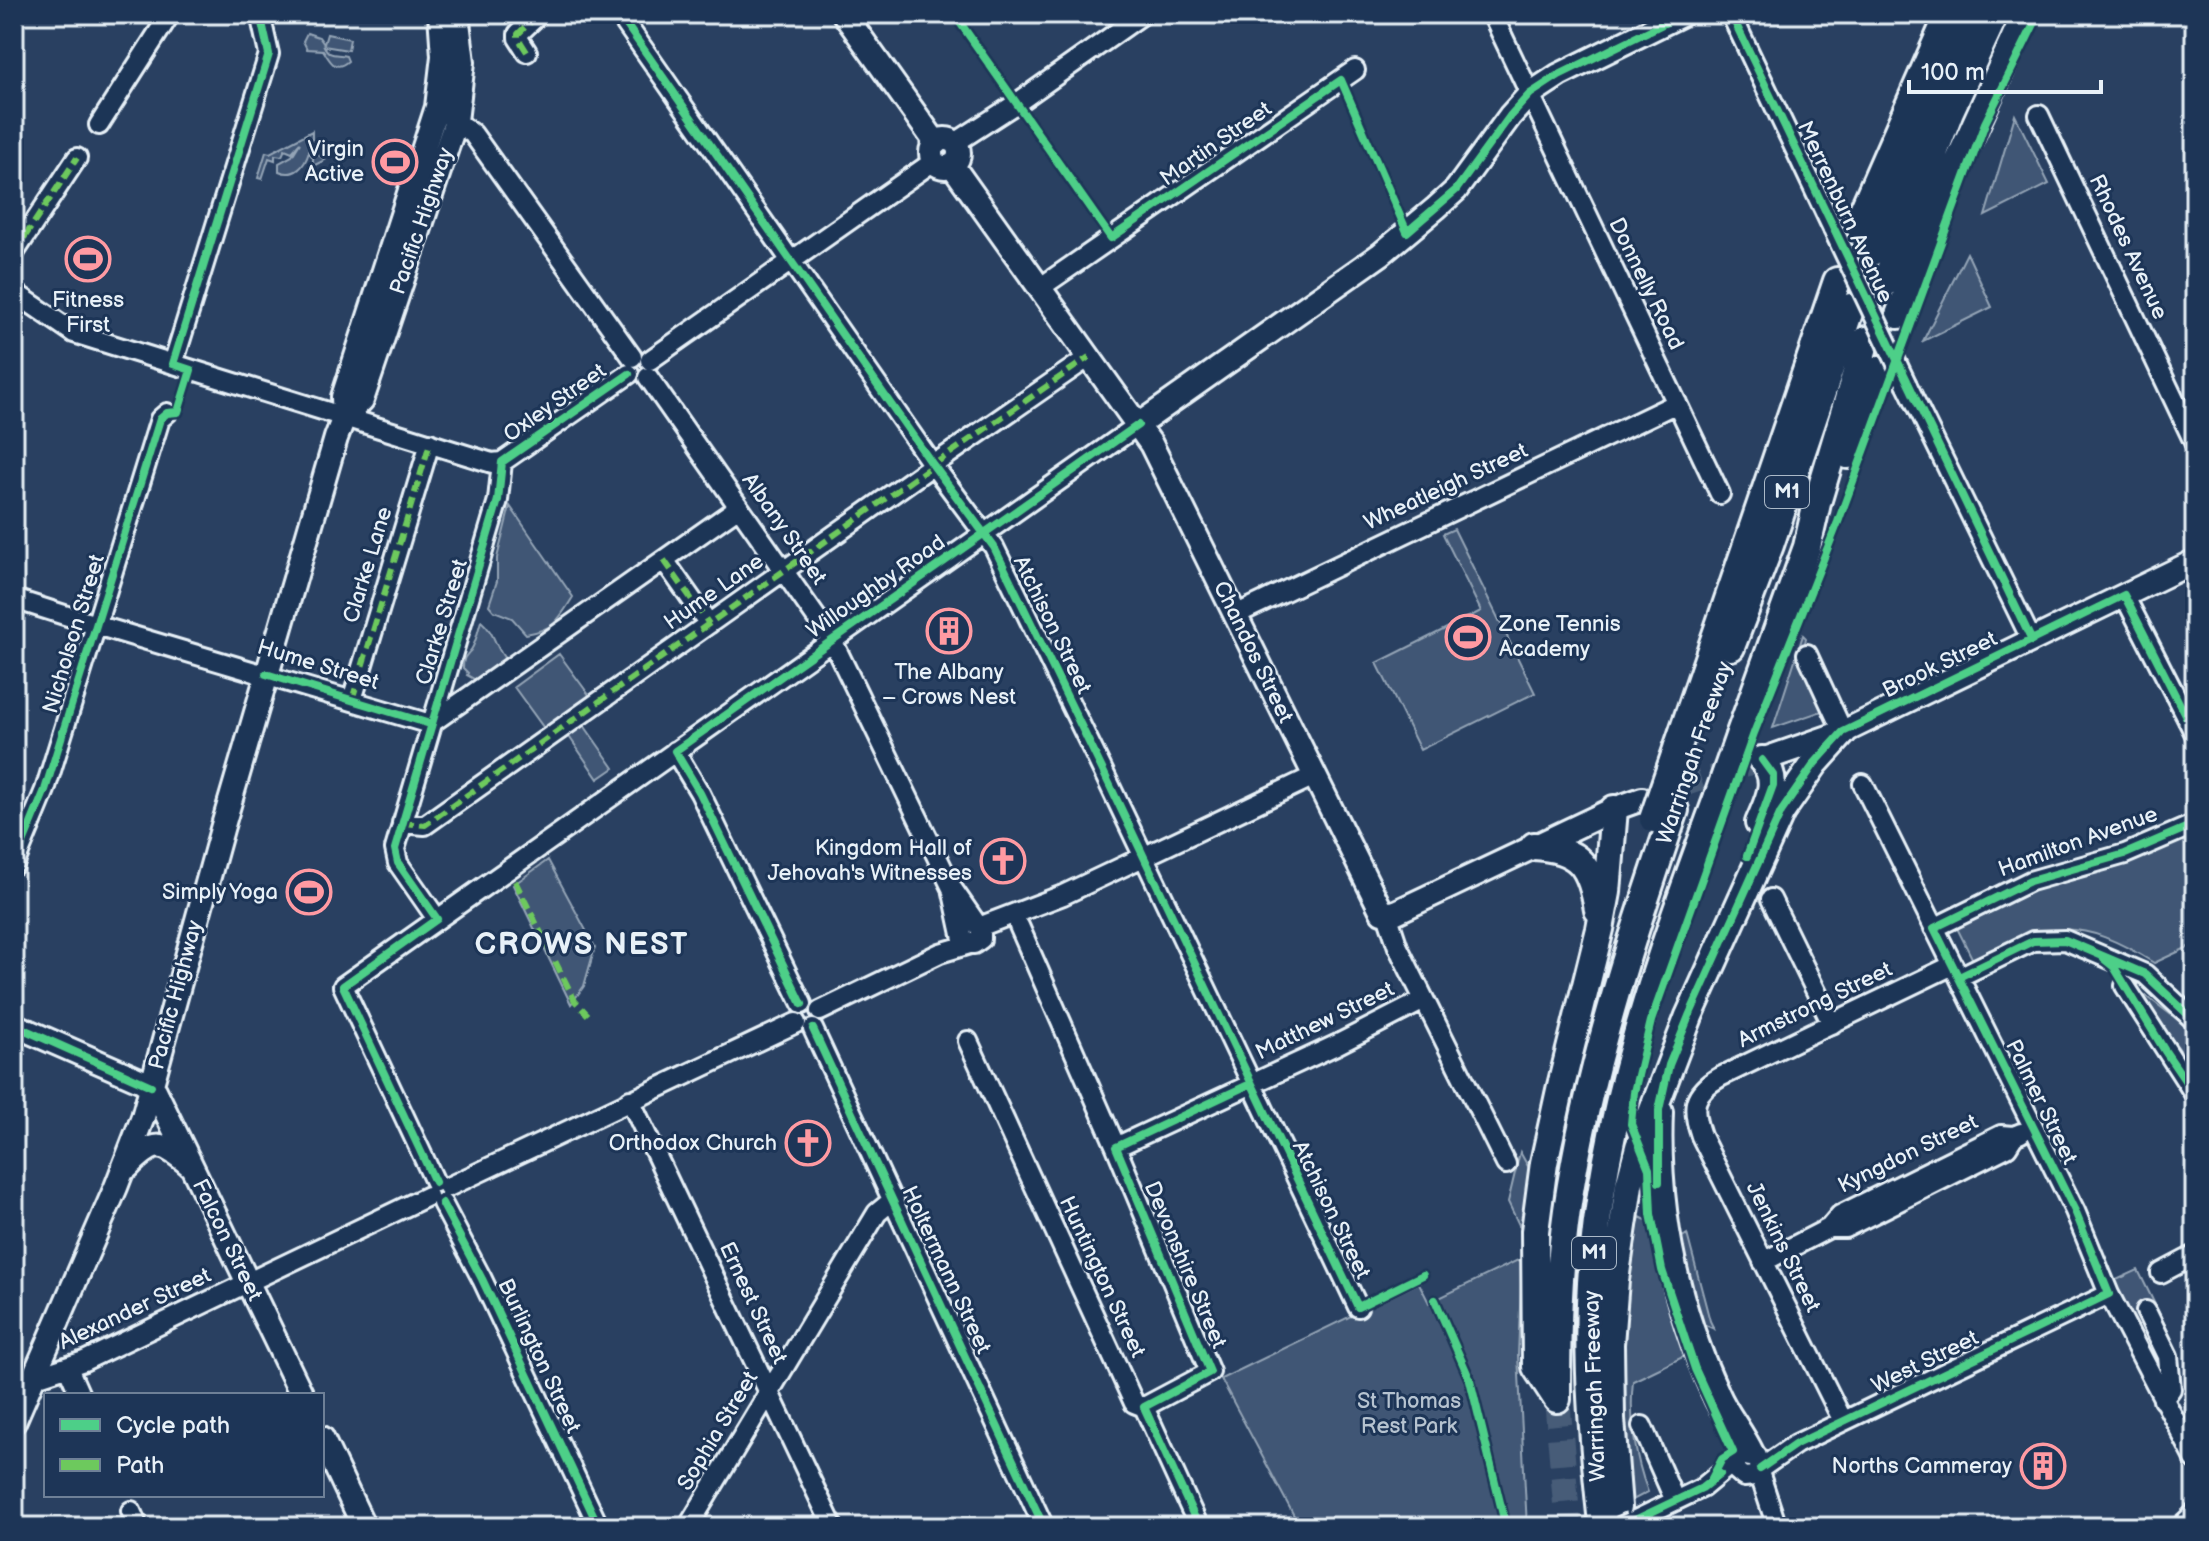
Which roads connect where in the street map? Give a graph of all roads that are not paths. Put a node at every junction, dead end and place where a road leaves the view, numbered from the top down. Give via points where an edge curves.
1 (170, 14) edge
2 (260, 14) edge
3 (440, 14) edge
4 (457, 14) edge
5 (539, 14) edge
6 (619, 14) edge
7 (844, 14) edge
8 (1143, 14) edge
9 (1492, 14) edge
10 (1683, 14) edge
11 (1731, 14) edge
12 (1949, 14) edge
13 (1973, 14) edge
14 (1995, 14) edge
15 (2026, 14) edge
16 (522, 45) dead end
17 (1355, 70) dead end
18 (1530, 94) junction
19 (437, 107) junction
20 (2039, 115) dead end
21 (456, 121) junction
22 (99, 125) dead end
23 (944, 153) junction
24 (77, 158) dead end
25 (1845, 228) junction
26 (14, 253) edge
27 (1870, 253) dead end
28 (791, 262) junction
29 (1837, 281) dead end
30 (1885, 283) dead end
31 (1041, 287) junction
32 (14, 292) edge
33 (1851, 307) dead end
34 (1899, 315) dead end
35 (1866, 340) dead end
36 (1089, 357) junction
37 (173, 364) junction
38 (640, 367) junction
39 (1880, 369) dead end
40 (1677, 403) junction
41 (167, 413) dead end
42 (344, 417) junction
43 (1138, 425) junction
44 (430, 443) junction
45 (2195, 444) edge
46 (502, 462) junction
47 (933, 465) junction
48 (1720, 494) dead end
49 (739, 507) junction
50 (985, 533) junction
51 (1807, 547) junction
52 (664, 560) junction
53 (2195, 561) edge
54 (785, 572) junction
55 (2124, 595) junction
56 (14, 599) edge
57 (1235, 615) junction
58 (709, 624) junction
59 (96, 625) junction
60 (832, 640) junction
61 (2032, 641) junction
62 (1807, 654) dead end
63 (266, 674) junction
64 (352, 700) junction
65 (430, 724) junction
66 (1843, 732) junction
67 (2195, 734) edge
68 (1686, 747) junction
69 (675, 751) junction
70 (1762, 760) joint
71 (1314, 776) junction
72 (1863, 784) dead end
73 (1614, 809) junction
74 (1657, 809) junction
75 (402, 823) junction
76 (2195, 824) edge
77 (1534, 846) junction
78 (1143, 857) junction
79 (14, 865) edge
80 (1063, 895) junction
81 (1771, 899) dead end
82 (1734, 912) junction
83 (1387, 914) junction
84 (437, 919) junction
85 (1019, 926) junction
86 (1934, 928) junction
87 (1600, 929) junction
88 (971, 933) junction
89 (1956, 971) junction
90 (2125, 986) dead end
91 (345, 990) joint
92 (1424, 1000) junction
93 (811, 1008) junction
94 (2195, 1021) edge
95 (1832, 1024) junction
96 (14, 1025) edge
97 (804, 1026) junction
98 (968, 1041) dead end
99 (1669, 1065) junction
100 (1250, 1084) junction
101 (151, 1086) junction
102 (1701, 1090) joint
103 (2195, 1095) edge
104 (630, 1100) junction
105 (2033, 1127) junction
106 (1116, 1147) junction
107 (1506, 1164) dead end
108 (193, 1168) junction
109 (122, 1173) junction
110 (438, 1192) junction
111 (894, 1199) junction
112 (2195, 1255) edge
113 (1763, 1262) junction
114 (2161, 1273) dead end
115 (248, 1283) junction
116 (2109, 1294) junction
117 (1358, 1307) dead end
118 (2146, 1311) dead end
119 (68, 1368) junction
120 (33, 1378) junction
121 (769, 1392) junction
122 (79, 1393) edge
123 (301, 1393) edge
124 (2163, 1400) junction
125 (1144, 1407) junction
126 (1843, 1421) junction
127 (14, 1422) edge
128 (1642, 1426) dead end
129 (324, 1442) edge
130 (2195, 1459) edge
131 (1750, 1466) junction
132 (1675, 1501) junction
133 (2195, 1513) edge
134 (1618, 1518) edge
135 (1775, 1522) edge
136 (364, 1527) edge
137 (599, 1527) edge
138 (688, 1527) edge
139 (833, 1527) edge
140 (1044, 1527) edge
141 (1199, 1527) edge
142 (2180, 1527) edge

1 - 22 street
2 - 37 street via 269,54
3 - 19 main road, Pacific Highway via 443,56
4 - 21 main road, Pacific Highway via 463,62
5 - 16 street via 522,28
6 - 28 street, Atchison Street
7 - 23 main road, Chandos Street
8 - 23 street, Oxley Street
9 - 18 street, Donnelly Road
10 - 18 main road, Willoughby Road
11 - 25 street, Merrenburn Avenue
12 - 25 highway
13 - 27 highway
14 - 30 highway via 1950,111
15 - 34 highway via 1948,185
17 - 31 street, Martin Street
18 - 40 street, Donnelly Road
18 - 43 main road, Willoughby Road via 1456,190 1429,215
19 - 21 street, Albany Street
19 - 42 main road, Pacific Highway via 343,397
20 - 45 street, Rhodes Avenue
21 - 38 street, Albany Street via 473,134 507,178
21 - 42 main road, Pacific Highway via 362,400
23 - 28 street, Oxley Street
23 - 31 main road, Chandos Street
24 - 26 street
25 - 61 street, Merrenburn Avenue, bridge via 1907,385
28 - 38 street, Oxley Street
28 - 47 street, Atchison Street
29 - 68 highway
31 - 36 main road, Chandos Street
32 - 37 street, Oxley Street via 74,333
33 - 68 highway, Warringah Freeway / M1 via 1770,545
35 - 51 highway, Warringah Freeway / M1
36 - 43 main road, Chandos Street
36 - 47 street, Hume Lane
37 - 42 street, Oxley Street
38 - 46 street, Oxley Street
38 - 49 street, Albany Street
39 - 51 highway via 1821,536
40 - 48 street, Donnelly Road
40 - 57 street, Wheatleigh Street
41 - 59 street, Nicholson Street via 160,419
42 - 44 street, Oxley Street
42 - 63 main road, Pacific Highway
43 - 50 street, Willoughby Road
43 - 57 main road, Chandos Street
44 - 46 street, Oxley Street
44 - 64 street, Clarke Lane
46 - 65 street, Clarke Street via 498,500
47 - 50 street, Atchison Street
47 - 54 street, Hume Lane
49 - 52 street
49 - 54 street, Albany Street
50 - 60 street, Willoughby Road
50 - 78 street, Atchison Street
51 - 134 highway, Warringah Freeway / M1, bridge via 1639,1021 1607,1154 1589,1339 1592,1415
52 - 58 street
52 - 65 street
53 - 55 main road, Brook Street
54 - 58 street, Hume Lane
54 - 60 street, Albany Street
55 - 61 main road, Brook Street
55 - 67 street
56 - 59 street, Hume Street
57 - 71 main road, Chandos Street
58 - 75 street, Hume Lane via 425,825
59 - 63 street, Hume Street
59 - 79 street, Nicholson Street via 45,790
60 - 69 street, Willoughby Road
60 - 88 street, Albany Street
61 - 66 main road, Brook Street
62 - 66 street
63 - 64 street, Hume Street
63 - 101 main road, Pacific Highway
64 - 65 street, Hume Street
65 - 75 street, Clarke Street
66 - 70 main road, Brook Street
66 - 82 highway via 1788,799
68 - 74 highway, Warringah Freeway / M1
69 - 84 street, Willoughby Road
69 - 93 street
70 - 82 highway via 1773,785 1732,896
71 - 78 street
71 - 83 main road, Chandos Street via 1376,902
72 - 86 street, Palmer Street
73 - 74 main road
73 - 77 main road
73 - 87 highway
74 - 87 highway, Warringah Freeway / M1 via 1641,910 1576,1160 1561,1268 1557,1399 1536,1367 1535,1231 1544,1163
75 - 84 street, Clarke Street via 395,859
76 - 86 street, Hamilton Avenue via 2125,854 2030,881
77 - 83 main road
77 - 87 highway via 1566,851 1583,863 1594,888
78 - 80 street
78 - 100 street, Atchison Street
80 - 85 street
80 - 88 street
81 - 95 street
82 - 99 highway
83 - 92 street, Chandos Street
84 - 91 street, Willoughby Road via 343,986
85 - 88 street
85 - 106 street, Devonshire Street
86 - 89 street, Palmer Street
88 - 93 street via 940,953
89 - 94 street, Armstrong Street via 2033,941 2065,940 2145,974
89 - 95 street, Armstrong Street
89 - 105 street, Palmer Street
90 - 103 street
91 - 110 street, Burlington Street
92 - 100 street, Matthew Street
92 - 107 street, Chandos Street
93 - 97 street via 820,1022
95 - 102 street, Armstrong Street
96 - 101 main road
97 - 104 street, Alexander Street
97 - 111 street, Holtermann Street
98 - 125 street, Huntington Street via 1134,1403
99 - 131 highway via 1658,1131 1666,1238 1697,1347
99 - 134 highway via 1629,1185 1615,1280 1610,1388
100 - 106 street, Matthew Street
100 - 117 street, Atchison Street
101 - 108 main road, Falcon Street
101 - 109 main road, Pacific Highway
102 - 113 street, Jenkins Street via 1697,1124
104 - 110 street, Alexander Street
104 - 121 street, Ernest Street
105 - 113 street, Kyngdon Street via 2014,1136 2007,1147 1845,1228 1829,1228
105 - 116 street, Palmer Street via 2088,1237
106 - 125 street, Devonshire Street via 1210,1372
108 - 109 main road via 170,1148 156,1145
108 - 115 main road, Falcon Street
109 - 120 main road, Pacific Highway
110 - 115 street, Alexander Street
110 - 137 street, Burlington Street
111 - 121 street, Sophia Street via 877,1213
111 - 140 street, Holtermann Street
112 - 114 street
113 - 126 street, Jenkins Street
115 - 119 street, Alexander Street
115 - 123 main road, Falcon Street
116 - 124 street, Palmer Street
116 - 126 street, West Street
118 - 124 street via 2168,1356 2171,1389
119 - 120 street, Alexander Street
119 - 122 street
120 - 127 main road, Pacific Highway
121 - 138 street, Sophia Street
121 - 139 street, Ernest Street
124 - 130 street, Palmer Street
125 - 141 street, Huntington Street
126 - 131 street, West Street
128 - 132 street
129 - 136 main road
131 - 132 street, West Street
131 - 135 street
132 - 134 street, West Street
133 - 142 street

